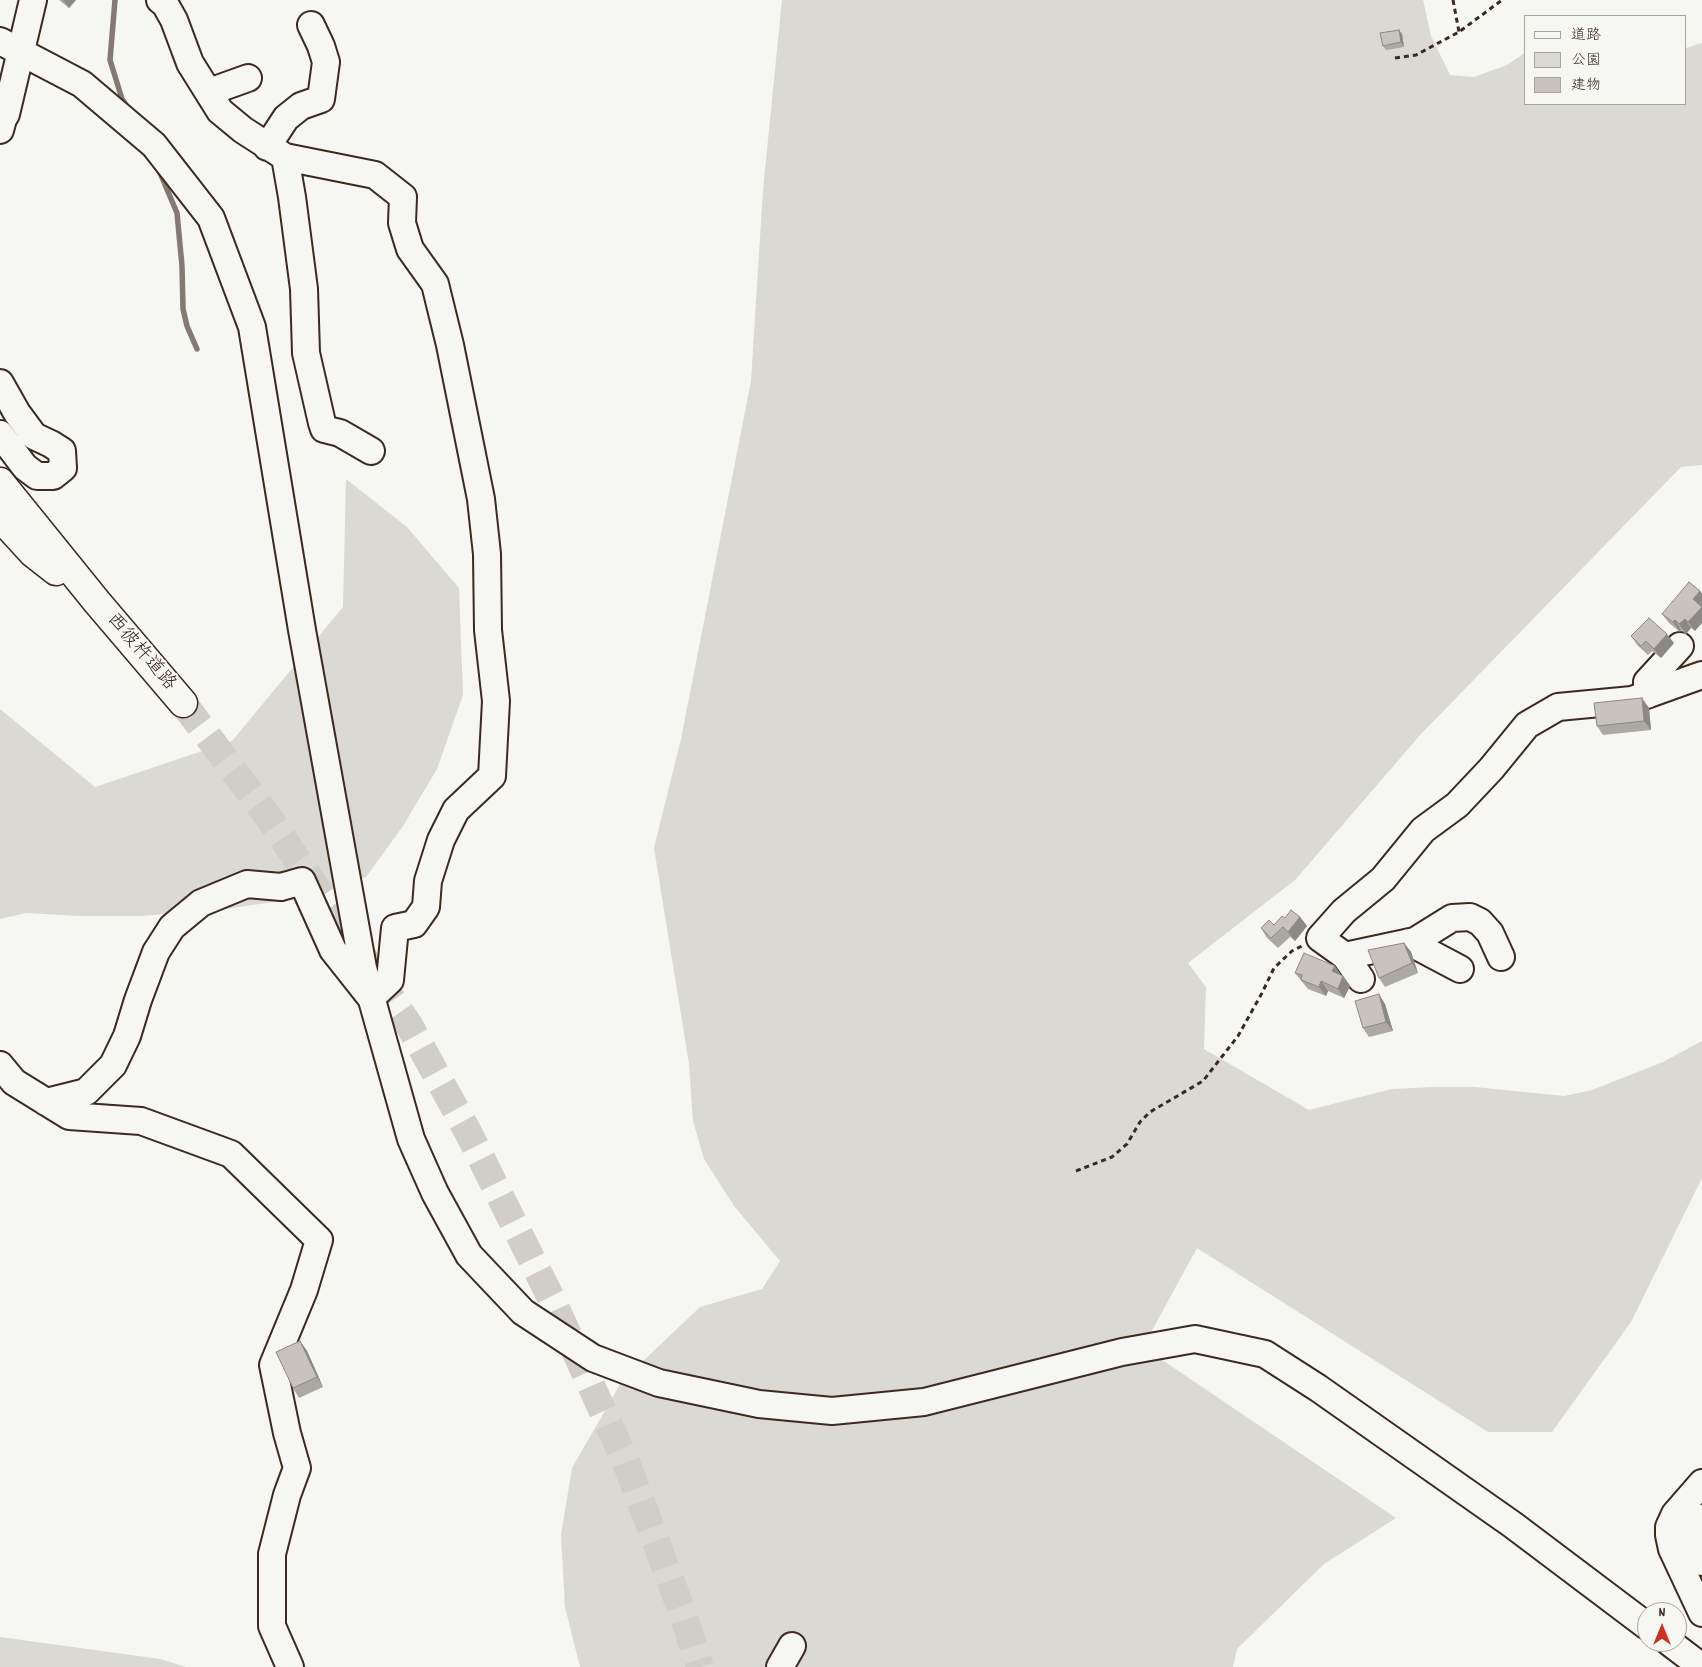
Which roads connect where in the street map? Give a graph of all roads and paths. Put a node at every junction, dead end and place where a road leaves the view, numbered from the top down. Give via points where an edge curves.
1 (33, 0) edge
2 (160, 0) edge
3 (1452, 0) edge
4 (1502, 0) edge
5 (311, 25) dead end
6 (1459, 32) junction
7 (11, 46) edge
8 (1395, 58) dead end
9 (342, 68) dead end
10 (248, 78) dead end
11 (209, 92) junction
12 (321, 99) junction
13 (0, 130) edge
14 (276, 152) junction
15 (0, 382) edge
16 (0, 434) edge
17 (371, 451) dead end
18 (0, 482) edge
19 (0, 518) edge
20 (96, 602) junction
21 (1680, 646) dead end
22 (1702, 675) edge
23 (1647, 695) junction
24 (183, 703) tunnel mouth
25 (1320, 938) junction
26 (1409, 942) junction
27 (1345, 956) junction
28 (1501, 957) dead end
29 (1460, 969) dead end
30 (1360, 978) dead end
31 (371, 998) junction
32 (0, 1065) edge
33 (46, 1102) junction
34 (1076, 1170) dead end
35 (1702, 1483) edge
36 (1702, 1518) edge
37 (1702, 1562) edge
38 (1702, 1613) edge
39 (1637, 1618) edge
40 (1682, 1652) edge
41 (290, 1667) edge
42 (1702, 1667) edge

1 - 7 street
2 - 11 street via 166,4 190,63
3 - 6 path
4 - 6 path
5 - 12 street via 326,62
6 - 8 path via 1416,55
7 - 13 street via 6,114
7 - 31 street via 82,84 154,145 211,218 252,327 302,630
9 - 12 street via 337,88
10 - 11 street
11 - 14 street via 220,111
12 - 14 street via 300,106 286,118
14 - 17 street via 292,197 304,288 306,353 322,423 324,429 340,433
14 - 31 street via 376,175 403,197 402,223 410,249 435,284 481,499 487,554 488,630 496,701 492,776 456,810 441,840 428,881 426,907 414,924 395,928 390,980
15 - 16 street via 34,436 62,452 63,468 53,476 37,476
18 - 20 highway
19 - 20 highway via 33,553
20 - 24 highway, 西彼杵道路
21 - 23 street via 1647,682
22 - 23 street
23 - 25 street via 1632,700 1558,707 1527,725 1457,805 1423,830 1383,879 1344,910
25 - 27 street
25 - 34 path via 1292,951 1274,968 1238,1036 1203,1081 1150,1112 1127,1144 1112,1157
26 - 27 street
26 - 28 street via 1452,918 1470,917 1490,933
26 - 29 street
27 - 30 street
31 - 33 street via 332,950 302,881 281,886 247,884 201,903 172,927 156,952 127,1036 112,1065 86,1092
31 - 39 street via 411,1139 435,1193 469,1255 522,1312 593,1358 659,1383 759,1404 832,1411 924,1402 1122,1352 1196,1338 1265,1354 1513,1525
32 - 33 street via 14,1082
33 - 41 street via 69,1116 141,1120 231,1154 319,1240 304,1290 273,1365 297,1468 272,1554 272,1626
35 - 38 street via 1675,1514 1669,1527 1672,1549
36 - 37 street via 1691,1534
40 - 42 street

